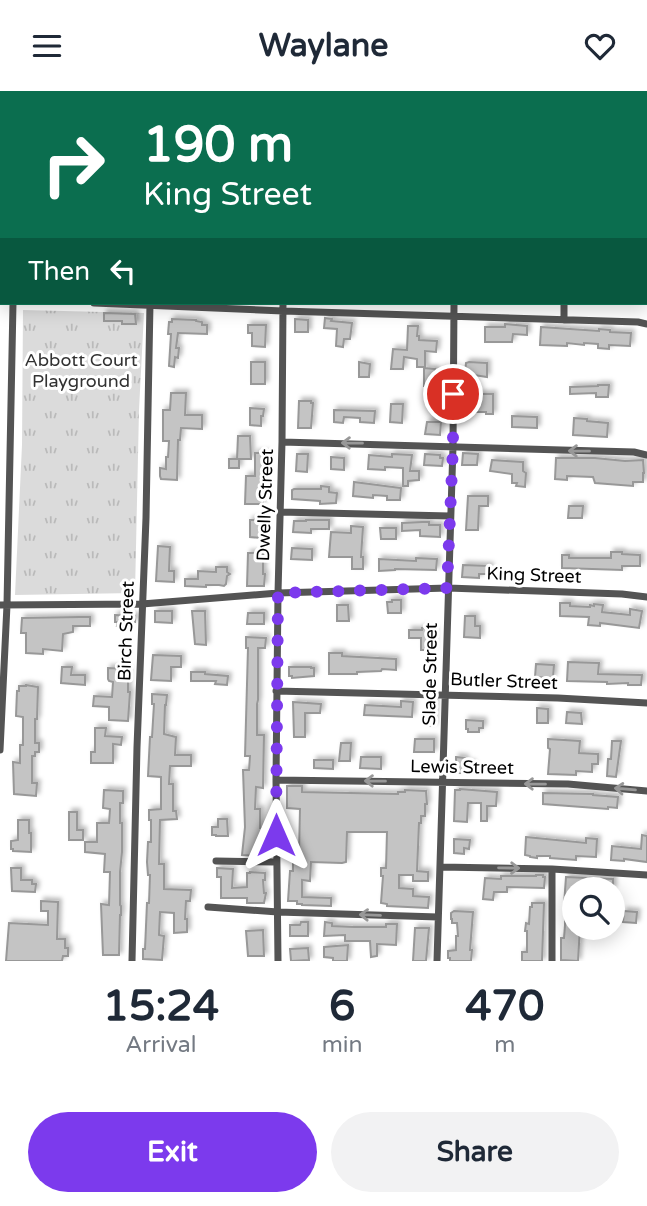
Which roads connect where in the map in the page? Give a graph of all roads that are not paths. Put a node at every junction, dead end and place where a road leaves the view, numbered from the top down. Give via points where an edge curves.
1 (13, 305) edge
2 (150, 305) edge
3 (194, 305) edge
4 (454, 305) edge
5 (565, 305) edge
6 (283, 307) edge
7 (453, 317) junction
8 (564, 320) junction
9 (647, 324) edge
10 (282, 442) junction
11 (453, 446) junction
12 (647, 455) edge
13 (280, 512) junction
14 (450, 516) junction
15 (447, 588) junction
16 (278, 593) junction
17 (647, 597) edge
18 (142, 604) junction
19 (3, 605) edge
20 (276, 691) junction
21 (445, 695) junction
22 (647, 703) edge
23 (0, 750) edge
24 (275, 780) junction
25 (443, 782) junction
26 (647, 791) edge
27 (216, 861) dead end
28 (276, 862) junction
29 (441, 867) junction
30 (552, 869) junction
31 (647, 875) edge
32 (208, 907) dead end
33 (278, 912) junction
34 (438, 917) junction
35 (132, 961) edge
36 (278, 961) edge
37 (438, 961) edge
38 (552, 961) edge

1 - 19 street
2 - 18 street, Birch Street
3 - 6 street
4 - 7 street, Slade Street
5 - 8 street
6 - 7 street
6 - 10 street, Dwelly Street
7 - 8 street
7 - 11 street, Slade Street
8 - 9 street
11 -> 10 street
10 - 13 street, Dwelly Street
12 -> 11 street
11 - 14 street, Slade Street
13 - 14 street
13 - 16 street, Dwelly Street
14 - 15 street, Slade Street
15 - 16 street, King Street
15 - 17 street, King Street
15 - 21 street, Slade Street
16 - 18 street, King Street
16 - 20 street, Dwelly Street
18 - 19 street, King Street
18 - 35 street, Birch Street
19 - 23 street
20 - 21 street, Butler Street
20 - 24 street, Dwelly Street
21 - 22 street, Butler Street
21 - 25 street, Slade Street
25 -> 24 street, Lewis Street
24 - 28 street, Dwelly Street
26 -> 25 street, Lewis Street via 568,784
25 - 29 street, Slade Street
27 - 28 street
28 - 33 street, Dwelly Street
29 -> 30 street
29 - 34 street, Slade Street
30 - 31 street
30 - 38 street
32 - 33 street
34 -> 33 street
33 - 36 street, Dwelly Street
34 - 37 street, Slade Street

